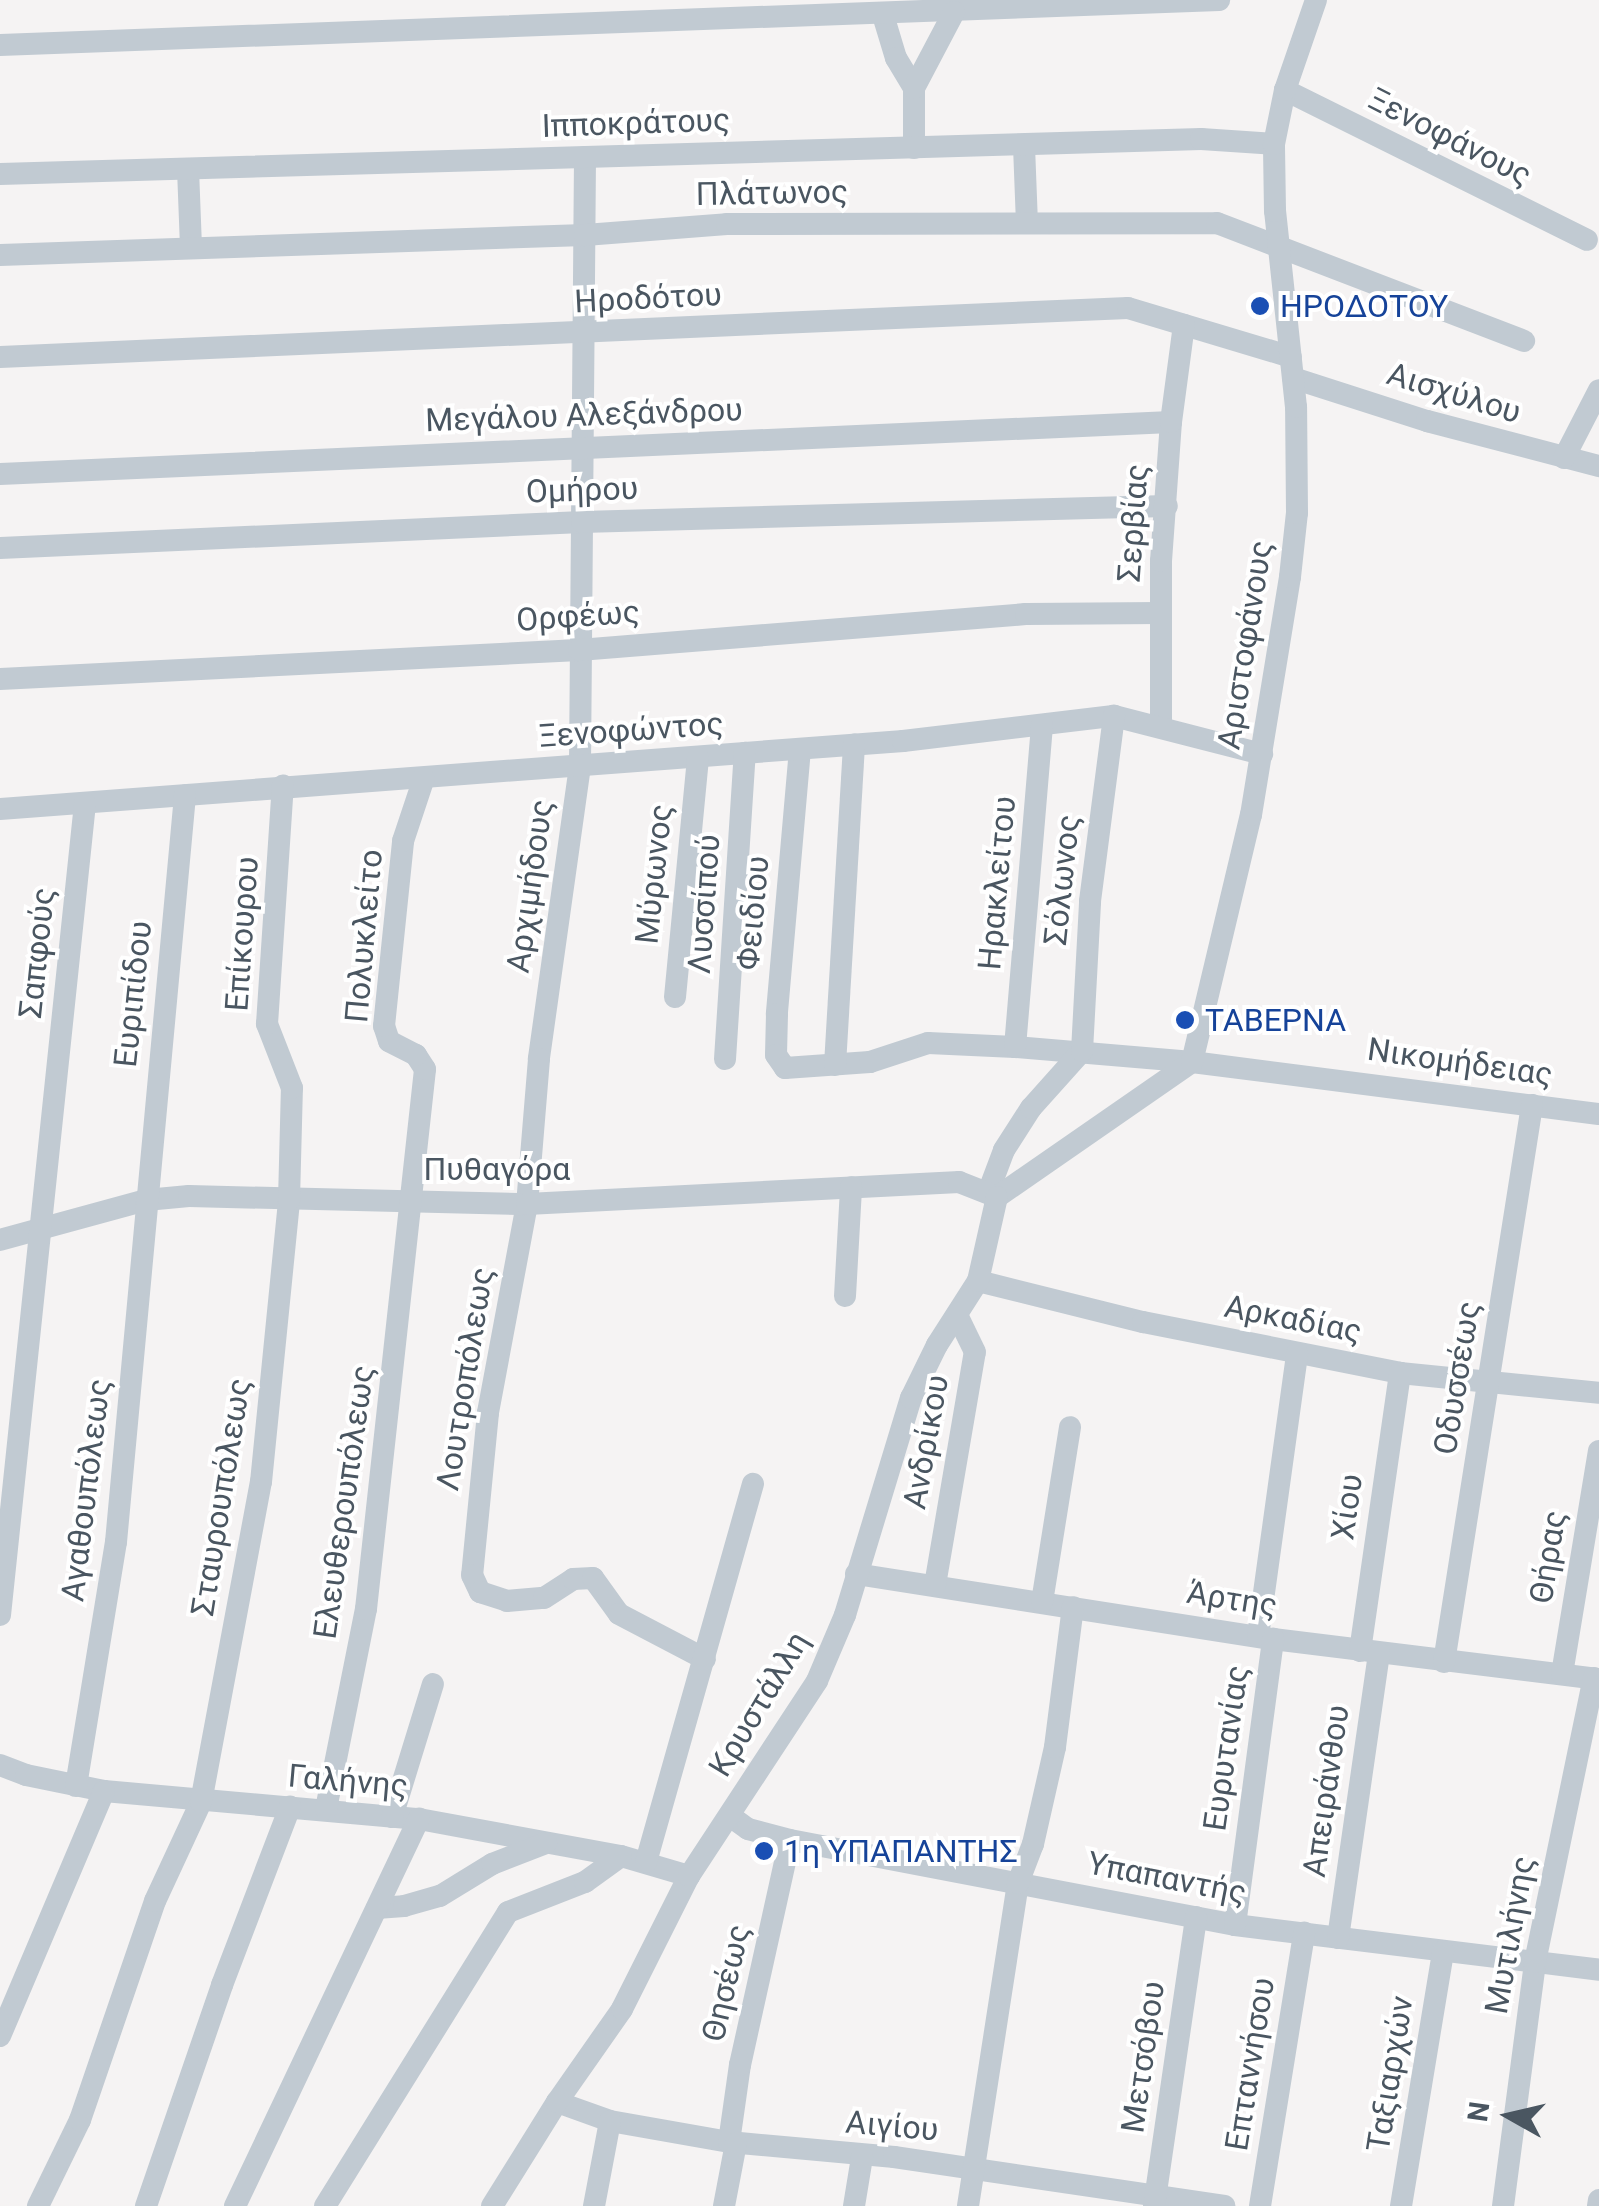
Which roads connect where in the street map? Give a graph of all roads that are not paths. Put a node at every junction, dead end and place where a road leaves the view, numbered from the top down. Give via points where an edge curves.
1 (1220, 0) edge
2 (1316, 0) edge
3 (1118, 2) edge
4 (1160, 2) edge
5 (954, 12) junction
6 (883, 15) junction
7 (0, 45) edge
8 (914, 88) junction
9 (1285, 90) junction
10 (1274, 144) junction
11 (1024, 146) junction
12 (914, 148) junction
13 (585, 157) junction
14 (188, 169) junction
15 (0, 174) edge
16 (1027, 223) junction
17 (585, 235) junction
18 (1586, 240) dead end
19 (1278, 244) junction
20 (191, 246) junction
21 (0, 254) edge
22 (1184, 325) junction
23 (584, 334) junction
24 (1524, 341) dead end
25 (0, 357) edge
26 (1292, 368) junction
27 (1599, 390) edge
28 (1171, 422) junction
29 (583, 445) junction
30 (1564, 458) junction
31 (1599, 466) edge
32 (0, 474) edge
33 (1167, 506) junction
34 (582, 522) junction
35 (0, 548) edge
36 (1160, 613) junction
37 (579, 650) junction
38 (0, 679) edge
39 (1114, 716) junction
40 (1042, 725) junction
41 (1161, 725) junction
42 (854, 745) junction
43 (800, 749) junction
44 (745, 754) junction
45 (1262, 754) junction
46 (698, 758) junction
47 (580, 766) junction
48 (424, 778) junction
49 (283, 786) junction
50 (185, 795) junction
51 (85, 803) junction
52 (0, 809) edge
53 (675, 996) dead end
54 (1015, 1047) junction
55 (1082, 1051) junction
56 (725, 1059) dead end
57 (1192, 1062) junction
58 (836, 1065) junction
59 (796, 1069) joint
60 (1532, 1105) junction
61 (1599, 1114) edge
62 (850, 1187) junction
63 (993, 1194) junction
64 (146, 1200) junction
65 (289, 1200) junction
66 (411, 1202) junction
67 (527, 1204) junction
68 (37, 1229) junction
69 (0, 1240) edge
70 (978, 1281) junction
71 (845, 1296) dead end
72 (957, 1314) junction
73 (1297, 1354) junction
74 (1400, 1372) junction
75 (1491, 1379) junction
76 (1599, 1393) edge
77 (1070, 1427) dead end
78 (1599, 1451) edge
79 (753, 1484) dead end
80 (856, 1574) junction
81 (935, 1585) junction
82 (1042, 1602) junction
83 (1073, 1607) junction
84 (0, 1614) edge
85 (1266, 1638) junction
86 (1370, 1652) junction
87 (705, 1660) junction
88 (1444, 1662) junction
89 (1562, 1674) junction
90 (1596, 1678) edge
91 (433, 1684) dead end
92 (0, 1764) edge
93 (76, 1786) junction
94 (104, 1791) junction
95 (201, 1802) junction
96 (290, 1807) junction
97 (326, 1809) junction
98 (730, 1816) junction
99 (392, 1817) junction
100 (418, 1820) junction
101 (790, 1840) junction
102 (546, 1842) junction
103 (621, 1856) junction
104 (646, 1862) junction
105 (689, 1876) junction
106 (1018, 1883) junction
107 (377, 1908) junction
108 (1196, 1918) junction
109 (1236, 1926) junction
110 (1304, 1933) junction
111 (1338, 1938) junction
112 (1443, 1952) junction
113 (1535, 1962) junction
114 (1599, 1970) edge
115 (0, 2036) edge
116 (557, 2102) junction
117 (610, 2121) junction
118 (984, 2129) junction
119 (733, 2142) junction
120 (862, 2157) junction
121 (943, 2163) junction
122 (977, 2168) junction
123 (1155, 2200) edge
124 (38, 2206) edge
125 (146, 2206) edge
126 (235, 2206) edge
127 (325, 2206) edge
128 (492, 2206) edge
129 (594, 2206) edge
130 (724, 2206) edge
131 (854, 2206) edge
132 (968, 2206) edge
133 (1224, 2206) edge
134 (1260, 2206) edge
135 (1401, 2206) edge
136 (1503, 2206) edge

1 - 4 street
2 - 9 street, Αριστοφάνους
3 - 4 street
3 - 5 street
5 - 6 street
5 - 8 street
6 - 7 street
6 - 8 street
8 - 12 street
9 - 10 street, Αριστοφάνους
9 - 18 street, Ξενοφάνους
10 - 11 street, Ιπποκράτους via 1201,138
10 - 19 street, Αριστοφάνους
11 - 12 street, Ιπποκράτους
11 - 16 street
12 - 13 street, Ιπποκράτους
13 - 14 street, Ιπποκράτους
13 - 17 street, Αρχιμήδους
14 - 15 street, Ιπποκράτους
14 - 20 street
16 - 17 street, Πλάτωνος via 727,224
16 - 19 street, Πλάτωνος via 1218,223
17 - 20 street, Πλάτωνος
17 - 23 street, Αρχιμήδους
19 - 24 street, Πλάτωνος
19 - 26 street, Αριστοφάνους
20 - 21 street, Πλάτωνος
22 - 23 street, Ηροδότου via 1128,308
22 - 26 street, Ηροδότου
22 - 28 street, Σερβίας
23 - 25 street, Ηροδότου
23 - 29 street, Αρχιμήδους
26 - 30 street, Αισχύλου
26 - 45 street, Αριστοφάνους via 1298,513
27 - 30 street
28 - 29 street, Μεγάλου Αλεξάνδρου
28 - 33 street, Σερβίας
29 - 32 street, Μεγάλου Αλεξάνδρου
29 - 34 street, Αρχιμήδους
30 - 31 street, Αισχύλου
33 - 34 street, Ομήρου
33 - 36 street, Σερβίας
34 - 35 street, Ομήρου
34 - 37 street, Αρχιμήδους
36 - 37 street, Ορφέως via 1026,614
36 - 41 street, Σερβίας
37 - 38 street, Ορφέως
37 - 47 street, Αρχιμήδους
39 - 40 street, Ξενοφώντος
39 - 41 street, Ξενοφώντος
39 - 55 street, Σόλωνος via 1090,902
40 - 42 street, Ξενοφώντος
40 - 54 street, Ηρακλείτου
41 - 45 street, Ξενοφώντος
42 - 43 street, Ξενοφώντος
42 - 58 street
43 - 44 street, Ξενοφώντος
43 - 59 street, Φειδίου via 776,1054 780,1065
44 - 46 street, Ξενοφώντος
44 - 56 street, Λυσσίπού
45 - 57 street, Αριστοφάνους
46 - 47 street, Ξενοφώντος
46 - 53 street, Μύρωνος
47 - 48 street, Ξενοφώντος
47 - 67 street, Αρχιμήδους via 539,1059
48 - 49 street, Ξενοφώντος
48 - 66 street, Πολυκλείτο via 403,841 384,1026 389,1041 416,1055 425,1069
49 - 50 street, Ξενοφώντος
49 - 65 street, Επίκουρου via 267,1024 292,1088
50 - 51 street, Ξενοφώντος
50 - 64 street, Ευριπίδου
51 - 52 street, Ξενοφώντος
51 - 68 street, Σαπφούς
54 - 55 street, Νικομήδειας
54 - 58 street, Νικομήδειας via 928,1043
55 - 57 street, Νικομήδειας
55 - 63 street, Κρυστάλλη via 1004,1150
57 - 60 street, Νικομήδειας
57 - 63 street
58 - 59 street, Νικομήδειας
60 - 61 street, Νικομήδειας
60 - 75 street, Οδυσσέως
62 - 63 street, Πυθαγόρα via 959,1182
62 - 67 street, Πυθαγόρα
62 - 71 street
63 - 70 street, Κρυστάλλη
64 - 65 street, Πυθαγόρα
64 - 68 street, Πυθαγόρα
64 - 93 street, Αγαθουπόλεως via 116,1542
65 - 66 street, Πυθαγόρα
65 - 95 street, Σταυρουπόλεως via 261,1482
66 - 67 street, Πυθαγόρα
66 - 97 street, Ελευθερουπόλεως via 366,1609
67 - 87 street, Λουτροπόλεως via 488,1413 474,1584 507,1601 544,1598 573,1579 593,1578 619,1614
68 - 69 street, Πυθαγόρα
68 - 84 street, Σαπφούς
70 - 72 street, Κρυστάλλη
70 - 73 street, Αρκαδίας
72 - 80 street, Κρυστάλλη via 911,1398
72 - 81 street, Ανδρίκου via 975,1349
73 - 74 street, Αρκαδίας
73 - 85 street, Ευρυτανίας
74 - 75 street, Αρκαδίας
74 - 86 street, Χίου
75 - 76 street, Αρκαδίας
75 - 88 street, Οδυσσέως
77 - 82 street
78 - 89 street, Θήρας
79 - 87 street
80 - 81 street, Άρτης
80 - 98 street, Κρυστάλλη via 816,1681
81 - 82 street, Άρτης
82 - 83 street, Άρτης
83 - 85 street, Άρτης
83 - 106 street via 1052,1762
85 - 86 street, Άρτης
85 - 109 street, Ευρυτανίας
86 - 88 street, Άρτης
86 - 111 street, Απειράνθου
87 - 104 street
88 - 89 street, Άρτης
89 - 90 street, Άρτης
90 - 113 street, Μυτιλήνης
91 - 99 street
92 - 93 street, Γαλήνης
93 - 94 street, Γαλήνης
94 - 95 street, Γαλήνης
94 - 115 street
95 - 96 street, Γαλήνης
95 - 124 street, Σταυρουπόλεως via 134,1955 80,2120
96 - 97 street, Γαλήνης
96 - 125 street
97 - 99 street, Γαλήνης
98 - 101 street, Υπαπαντής via 748,1829
98 - 105 street, Κρυστάλλη
99 - 100 street, Γαλήνης
100 - 102 street, Γαλήνης
100 - 107 street
101 - 106 street, Υπαπαντής
101 - 119 street, Θησέως via 740,2065
102 - 103 street, Γαλήνης
102 - 107 street via 440,1896
103 - 104 street, Γαλήνης
103 - 127 street via 584,1882 508,1912
104 - 105 street, Γαλήνης
105 - 116 street, Κρυστάλλη via 622,2010
106 - 108 street, Υπαπαντής
106 - 118 street
107 - 126 street
108 - 109 street, Υπαπαντής
108 - 123 street, Μετσόβου
109 - 110 street, Υπαπαντής
110 - 111 street, Υπαπαντής
110 - 134 street, Επταννήσου
111 - 112 street, Υπαπαντής
112 - 113 street, Υπαπαντής
112 - 135 street, Ταξιαρχών
113 - 114 street, Υπαπαντής
113 - 136 street, Μυτιλήνης
116 - 117 street, Αιγίου
116 - 128 street, Κρυστάλλη
117 - 119 street, Αιγίου
117 - 129 street
118 - 121 street
118 - 122 street
119 - 120 street, Αιγίου
119 - 130 street, Θησέως
120 - 121 street, Αιγίου
120 - 131 street
121 - 122 street, Αιγίου
122 - 123 street, Αιγίου
122 - 132 street
123 - 133 street, Αιγίου

